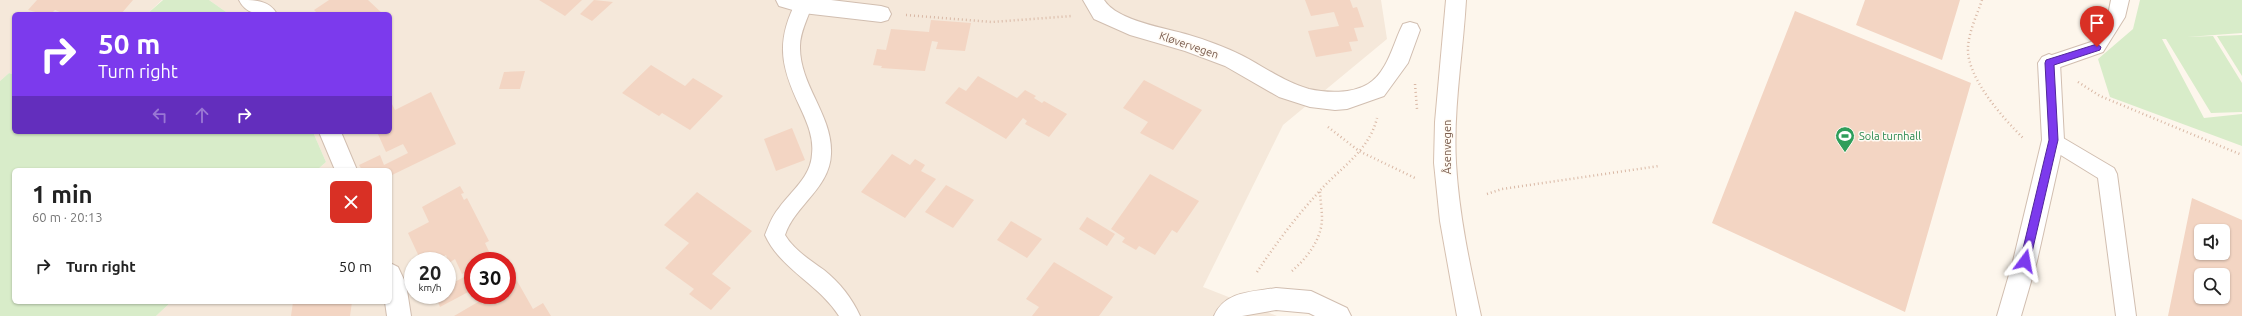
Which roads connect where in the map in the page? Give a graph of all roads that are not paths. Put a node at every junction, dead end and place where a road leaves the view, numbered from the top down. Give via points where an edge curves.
1 (249, 0) edge
2 (1456, 0) edge
3 (2120, 0) edge
4 (795, 2) edge
5 (1097, 7) edge
6 (264, 12) edge
7 (881, 14) road end
8 (1410, 30) dead end
9 (2049, 63) joint
10 (331, 134) edge
11 (2053, 140) junction
12 (345, 168) edge
13 (392, 279) edge
14 (1231, 311) edge
15 (399, 316) edge
16 (850, 316) edge
17 (1339, 316) edge
18 (1469, 316) edge
19 (2008, 316) edge
20 (2126, 316) edge

1 - 6 street
2 - 18 street, Åsenvegen via 1449,70 1445,163 1457,253
3 - 9 lane via 2116,17 2097,47
4 - 7 street
4 - 16 lane via 791,42 793,71 820,132 822,156 814,181 780,222 775,235 782,248 824,283
5 - 8 street, Kløvervegen via 1137,29 1188,43 1232,60 1287,91 1310,98 1335,101 1358,97 1376,90 1390,75 1401,56
9 - 11 street
10 - 12 street
11 - 19 street via 2025,261
11 - 20 lane via 2107,174
13 - 15 street
14 - 17 street via 1276,300 1311,302

